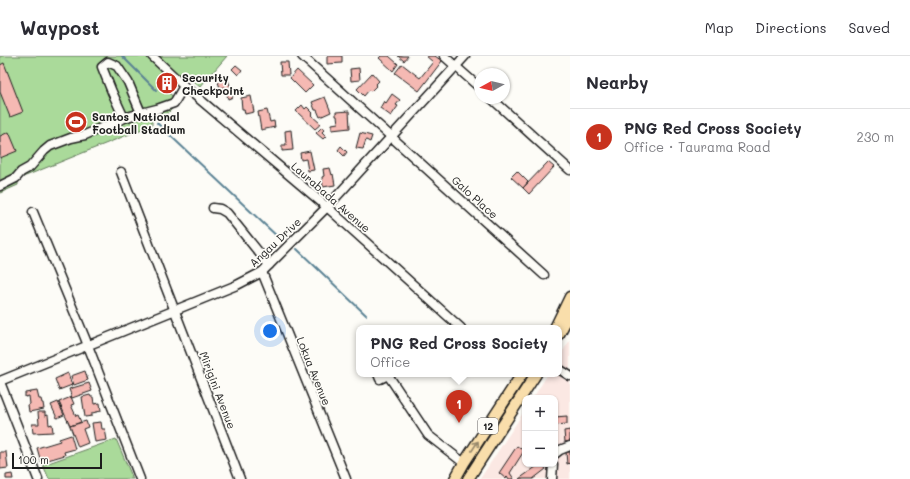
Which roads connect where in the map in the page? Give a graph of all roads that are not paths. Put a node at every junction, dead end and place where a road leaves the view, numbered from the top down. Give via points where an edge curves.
1 (152, 56) edge
2 (302, 56) edge
3 (444, 56) edge
4 (464, 56) edge
5 (456, 66) junction
6 (474, 82) edge
7 (184, 86) junction
8 (498, 104) edge
9 (141, 112) junction
10 (124, 118) junction
11 (391, 136) junction
12 (570, 170) edge
13 (121, 172) dead end
14 (0, 186) edge
15 (327, 207) junction
16 (214, 208) dead end
17 (33, 212) dead end
18 (269, 265) junction
19 (262, 272) junction
20 (544, 275) dead end
21 (570, 297) edge
22 (175, 310) junction
23 (570, 313) edge
24 (458, 325) edge
25 (556, 325) edge
26 (562, 328) edge
27 (87, 345) junction
28 (389, 377) edge
29 (517, 377) edge
30 (534, 377) edge
31 (0, 382) edge
32 (570, 446) edge
33 (558, 452) edge
34 (464, 463) junction
35 (553, 467) edge
36 (38, 479) edge
37 (140, 479) edge
38 (240, 479) edge
39 (346, 479) edge
40 (454, 479) edge
41 (468, 479) edge
42 (552, 479) edge

1 - 7 street, Laurabada Avenue
2 - 11 street, Galo Place
3 - 5 street
4 - 5 street, Angau Drive
5 - 6 street
5 - 11 street, Angau Drive
7 - 9 street via 174,103
7 - 15 street, Laurabada Avenue
8 - 12 street
9 - 10 street
9 - 10 street via 121,71 108,62 102,67
10 - 14 street via 85,135 50,146 30,167
11 - 15 street, Angau Drive
11 - 20 street, Galo Place
13 - 22 street, Mirigini Avenue
15 - 18 street, Angau Drive
15 - 24 street, Laurabada Avenue
16 - 18 street via 220,208 227,213
17 - 27 street
18 - 19 street, Angau Drive
19 - 22 street, Angau Drive
19 - 39 street, Lokua Avenue
21 - 25 main road
22 - 27 street, Angau Drive
22 - 38 street, Mirigini Avenue
23 - 26 main road
27 - 31 street, Angau Drive
27 - 37 street
28 - 34 street via 428,435
34 -> 29 main road, 12
30 - 41 main road, 12
31 - 36 street
32 - 33 street
34 - 40 main road, 12
35 - 42 street

